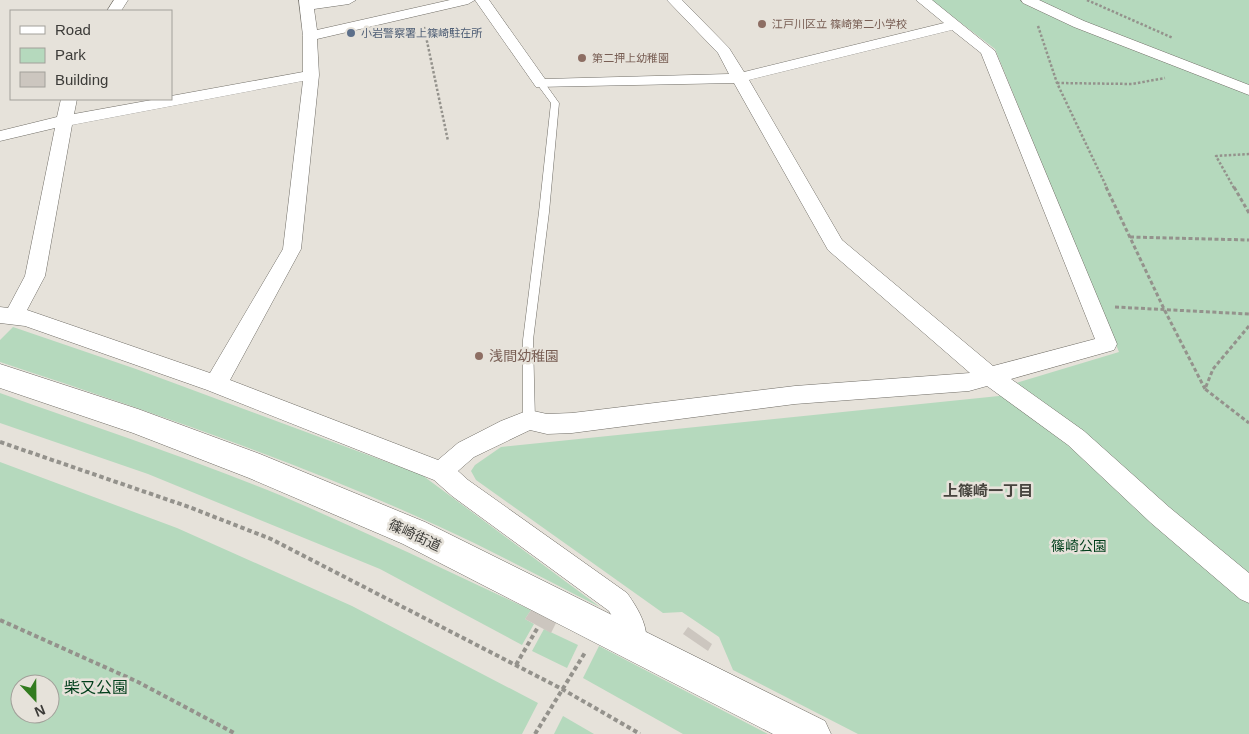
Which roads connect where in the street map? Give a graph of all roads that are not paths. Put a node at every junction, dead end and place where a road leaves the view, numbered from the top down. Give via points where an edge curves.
1 (349, 0) edge
2 (468, 0) edge
3 (482, 0) edge
4 (674, 0) edge
5 (923, 0) edge
6 (1028, 0) edge
7 (306, 3) edge
8 (955, 25) junction
9 (310, 36) junction
10 (311, 75) junction
11 (740, 78) junction
12 (541, 84) junction
13 (1249, 90) edge
14 (69, 100) edge
15 (64, 121) junction
16 (0, 136) edge
17 (7, 315) edge
18 (0, 376) edge
19 (989, 376) junction
20 (215, 384) junction
21 (529, 420) junction
22 (442, 472) junction
23 (1249, 590) edge
24 (634, 643) junction
25 (812, 734) edge

1 - 7 street
2 - 9 street
3 - 12 street
4 - 11 street via 724,51
5 - 8 street
6 - 13 street via 1079,24
7 - 9 street
8 - 11 street
8 - 19 street via 988,51 1107,344
9 - 10 street
10 - 15 street
10 - 20 street via 292,249
11 - 12 street
11 - 19 street via 835,245
12 - 21 lane via 555,103 528,340
14 - 15 street
15 - 16 street
15 - 17 street via 35,276
17 - 20 street
18 - 24 main road, 篠崎街道 via 138,422 252,465 405,529
19 - 21 street via 969,382 795,395 572,423 548,424
19 - 23 street via 1076,438
20 - 22 street
21 - 22 street via 466,450
22 - 24 street via 618,602 630,620
24 - 25 main road, 篠崎街道

